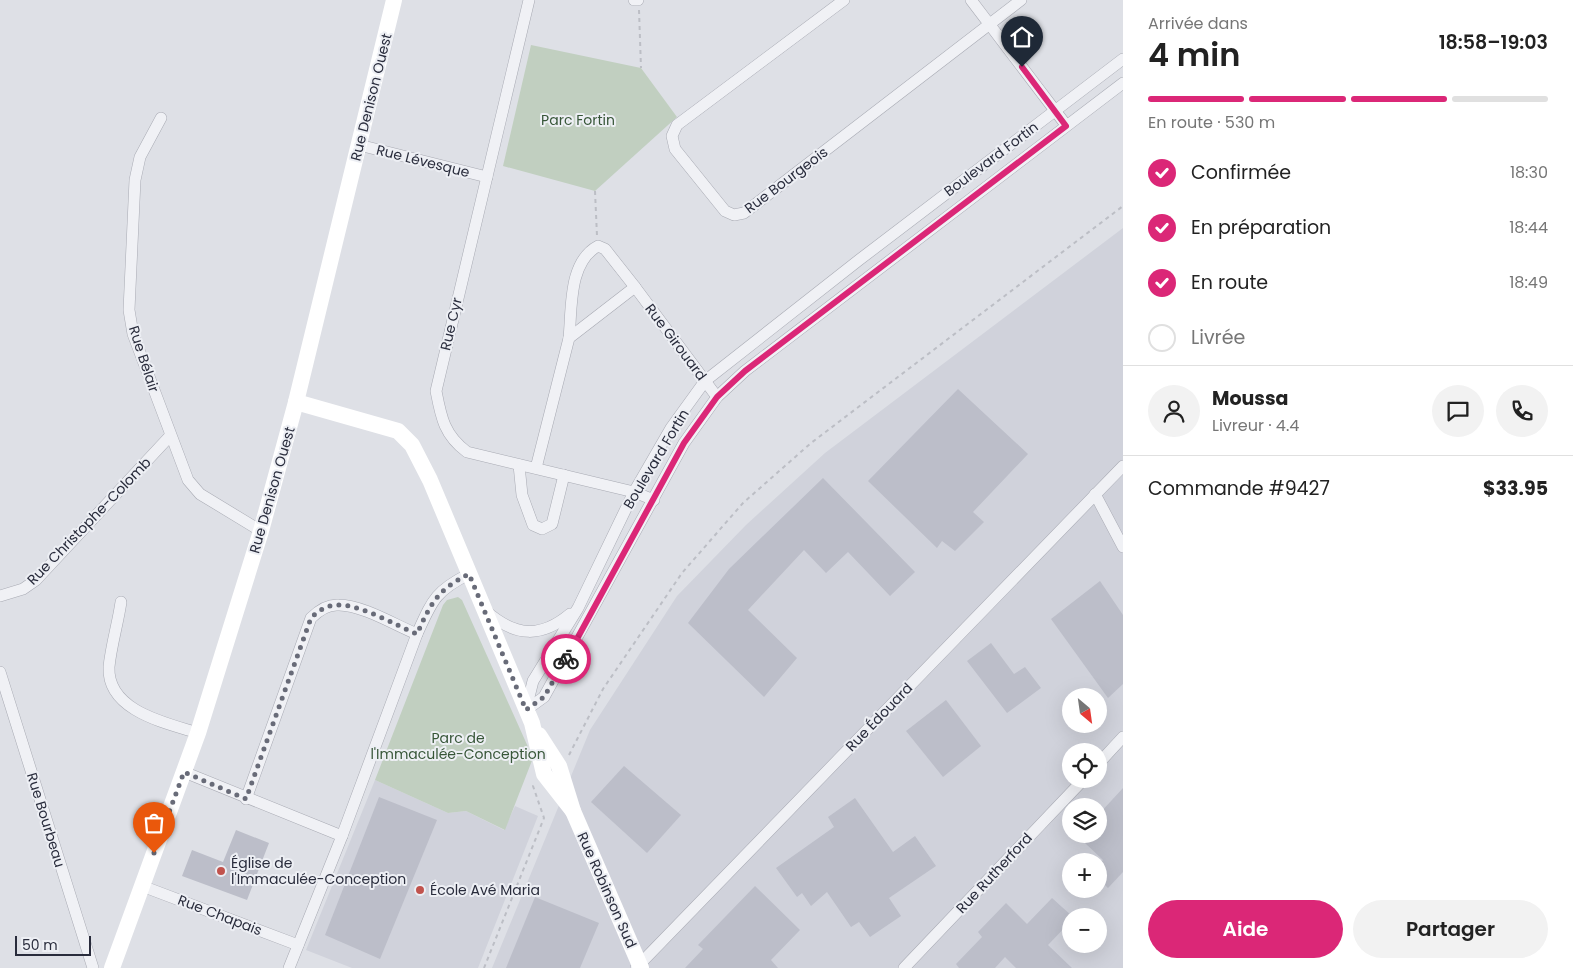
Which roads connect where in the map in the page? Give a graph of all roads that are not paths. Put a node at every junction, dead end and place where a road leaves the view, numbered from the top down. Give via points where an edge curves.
1 (394, 0) edge
2 (529, 0) edge
3 (844, 0) edge
4 (971, 0) edge
5 (1021, 0) edge
6 (990, 24) junction
7 (1123, 59) edge
8 (1123, 83) edge
9 (1055, 110) junction
10 (161, 118) dead end
11 (1066, 126) junction
12 (359, 145) junction
13 (487, 177) junction
14 (859, 260) junction
15 (870, 274) junction
16 (635, 287) junction
17 (569, 338) junction
18 (706, 381) junction
19 (717, 397) junction
20 (296, 402) junction
21 (170, 436) junction
22 (519, 465) junction
23 (1123, 466) edge
24 (536, 468) junction
25 (564, 475) junction
26 (634, 492) junction
27 (1095, 494) junction
28 (654, 500) junction
29 (261, 531) junction
30 (1123, 547) edge
31 (469, 574) junction
32 (0, 596) edge
33 (121, 602) dead end
34 (578, 608) junction
35 (484, 610) junction
36 (417, 634) junction
37 (0, 672) edge
38 (529, 716) junction
39 (198, 734) junction
40 (1123, 737) edge
41 (1107, 754) edge
42 (184, 772) junction
43 (1075, 788) edge
44 (246, 799) junction
45 (342, 836) junction
46 (142, 886) junction
47 (298, 944) junction
48 (639, 967) edge
49 (93, 968) edge
50 (112, 968) edge
51 (289, 968) edge
52 (904, 968) edge

1 - 12 street, Rue Denison Ouest
2 - 13 street, Rue Cyr
3 - 6 street, Rue Bourgeois via 677,125 672,136 675,149 725,211 734,215 744,213
4 - 6 street
5 - 6 street, Rue Bourgeois
6 - 9 street
7 - 9 street, Boulevard Fortin
8 - 11 street, Boulevard Fortin
9 - 11 street
9 - 14 street, Boulevard Fortin
10 - 21 street, Rue Bélair via 140,156 134,180 129,310 134,334
11 - 15 street, Boulevard Fortin
12 - 13 street, Rue Lévesque
12 - 20 street, Rue Denison Ouest
13 - 22 street, Rue Cyr via 436,391 442,419 454,442 467,452
14 - 15 street
14 - 18 street, Boulevard Fortin
15 - 19 street, Boulevard Fortin via 745,371
16 - 17 street
16 - 17 street, Rue Girouard via 605,250 598,246 590,250 576,274
16 - 18 street, Rue Girouard
17 - 24 street
18 - 19 street, Rue Girouard
18 - 26 street, Boulevard Fortin via 671,428
19 - 28 street, Boulevard Fortin via 684,443
20 - 29 street, Rue Denison Ouest
20 - 31 street, Rue Robinson Sud via 398,431 412,445 430,480
21 - 29 street, Rue Bélair via 188,480 200,494
21 - 32 street, Rue Christophe-Colomb via 36,580 23,589
22 - 24 street, Rue Cyr
22 - 25 street via 522,495 533,525 542,529 552,524
23 - 27 street, Rue Édouard
24 - 25 street, Rue Cyr
25 - 26 street, Rue Cyr
26 - 28 street, Rue Cyr
26 - 34 street, Boulevard Fortin
27 - 30 street
27 - 48 street, Rue Édouard
28 - 38 street, Boulevard Fortin via 544,697
29 - 39 street, Rue Denison Ouest
31 - 35 street, Rue Robinson Sud
31 - 36 street via 439,592
33 - 39 street via 109,669 116,691 122,700 142,714
34 - 35 street, Boulevard Fortin via 556,626 522,632 502,625
34 - 38 street, Boulevard Fortin via 533,682
35 - 38 street, Rue Robinson Sud
36 - 44 street via 350,606 337,604 319,610 311,618
36 - 45 street
37 - 49 street, Rue Bourbeau
38 - 48 street, Rue Robinson Sud via 559,766 573,811
39 - 42 street, Rue Denison Ouest
40 - 41 street
42 - 44 street
42 - 46 street, Rue Denison Ouest
43 - 52 street, Rue Rutherford
44 - 45 street
45 - 47 street
46 - 47 street, Rue Chapais
46 - 50 street, Rue Denison Ouest
47 - 51 street

